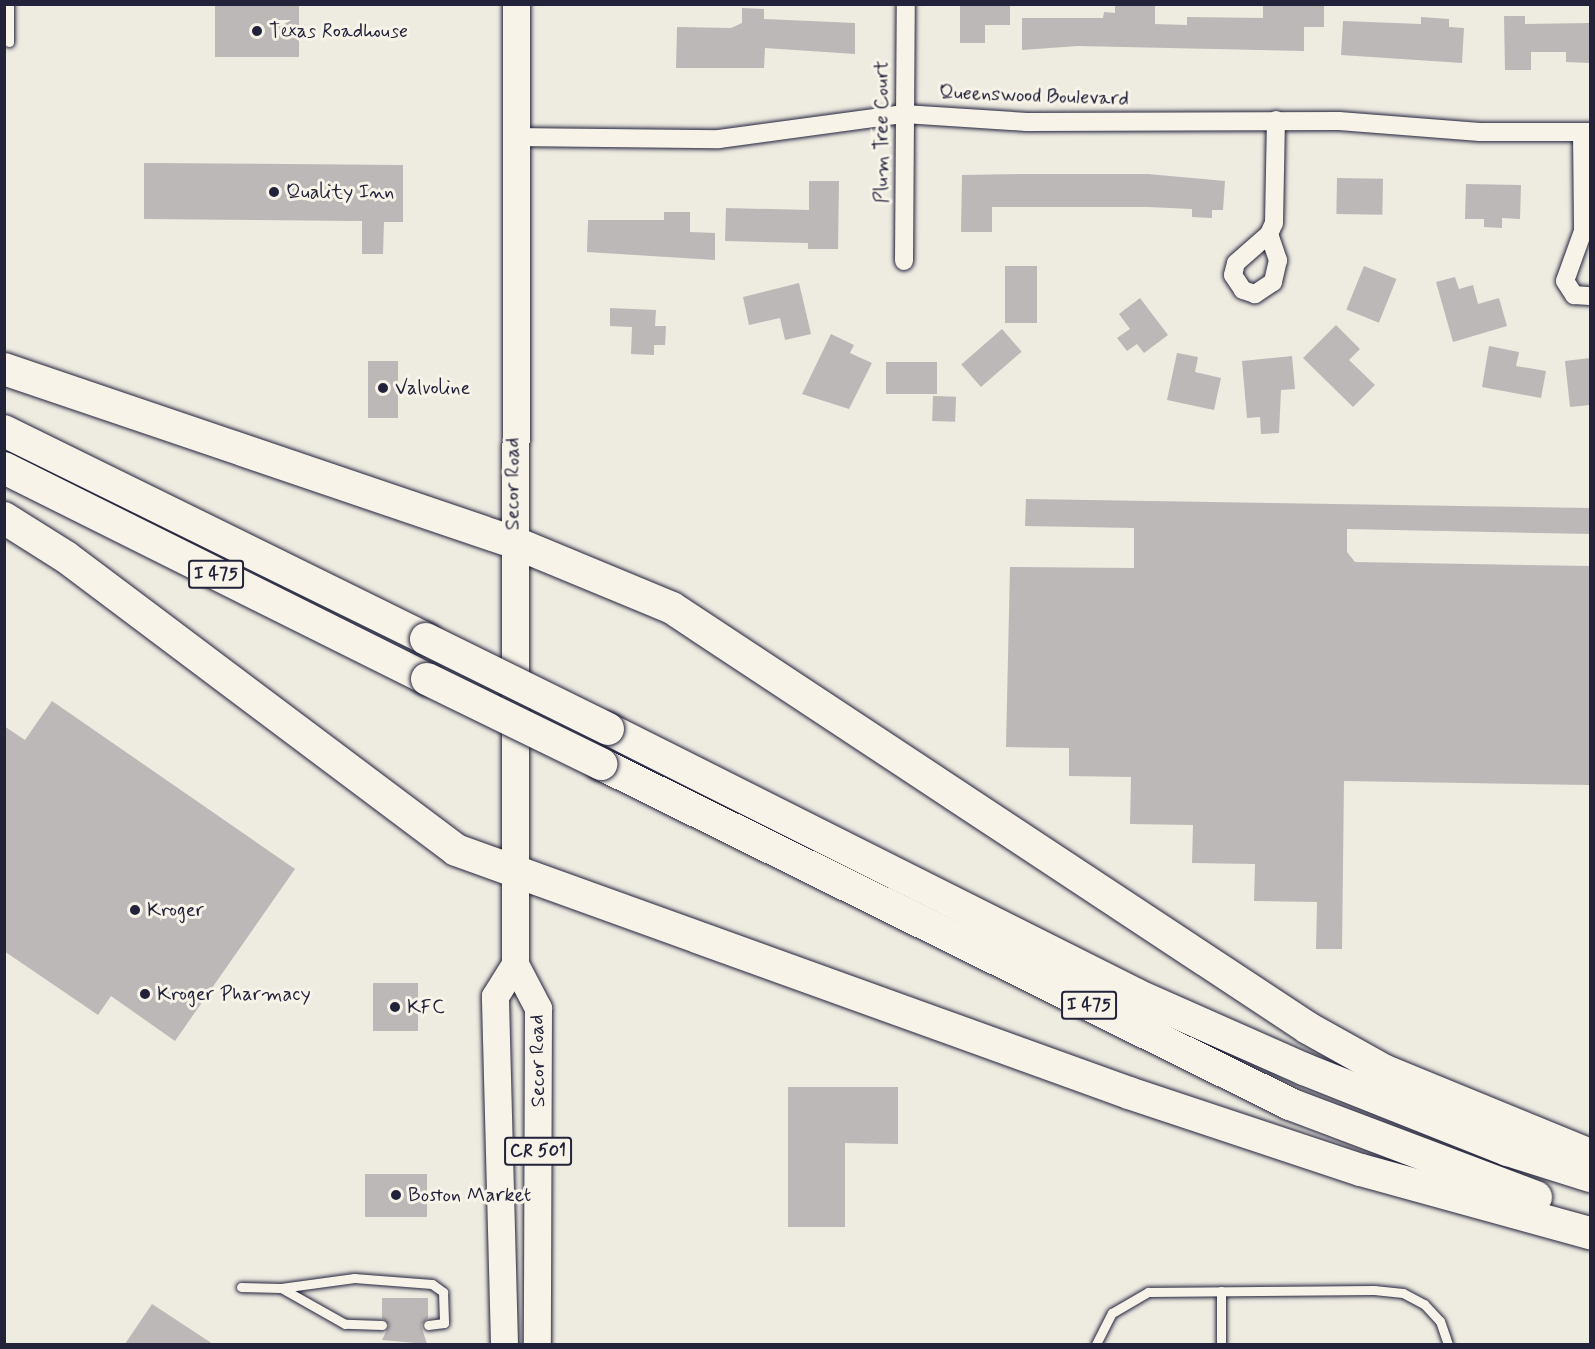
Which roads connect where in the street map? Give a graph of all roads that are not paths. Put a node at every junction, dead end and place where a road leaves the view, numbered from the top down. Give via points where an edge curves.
1 (9, 4) edge
2 (516, 4) edge
3 (906, 4) edge
4 (9, 42) dead end
5 (904, 114) junction
6 (1276, 120) junction
7 (1586, 132) edge
8 (512, 137) junction
9 (1269, 234) dead end
10 (1587, 237) edge
11 (904, 261) dead end
12 (1590, 296) edge
13 (4, 369) edge
14 (4, 431) edge
15 (4, 468) edge
16 (4, 518) edge
17 (513, 542) junction
18 (516, 875) junction
19 (515, 964) junction
20 (1590, 1155) edge
21 (1590, 1176) edge
22 (1590, 1213) edge
23 (1590, 1233) edge
24 (241, 1287) dead end
25 (281, 1288) junction
26 (1221, 1291) junction
27 (382, 1325) dead end
28 (428, 1325) dead end
29 (504, 1344) edge
30 (537, 1344) edge
31 (1096, 1344) edge
32 (1221, 1344) edge
33 (1448, 1344) edge

1 - 4 lane
2 - 8 main road, Secor Road
3 - 5 street, Plum Tree Court
5 - 6 street, Queenswood Boulevard via 1119,124
5 - 8 street, Queenswood Boulevard via 719,139
5 - 11 street, Plum Tree Court
6 - 7 street, Queenswood Boulevard
6 - 9 street via 1274,223
7 - 10 street
8 - 17 main road, Secor Road
10 - 12 street via 1565,281 1574,296
13 - 17 highway
14 - 21 highway, I 475, bridge via 1137,995 1304,1069 1508,1150
15 - 22 highway, I 475, bridge via 1290,1104 1497,1185
16 - 18 highway via 75,564 456,850
17 - 18 main road, Secor Road
17 - 20 highway via 606,577 737,648 1308,1028 1383,1070
18 - 19 main road, Secor Road
18 - 23 highway via 1350,1166
19 - 29 main road via 495,996
19 - 30 main road, Secor Road / CR 501 via 538,1008
24 - 25 lane
25 - 27 lane via 345,1324
25 - 28 lane via 354,1278 432,1284 443,1292 444,1323
26 - 31 lane via 1133,1297 1112,1312
26 - 32 lane
26 - 33 lane via 1402,1293 1433,1312

